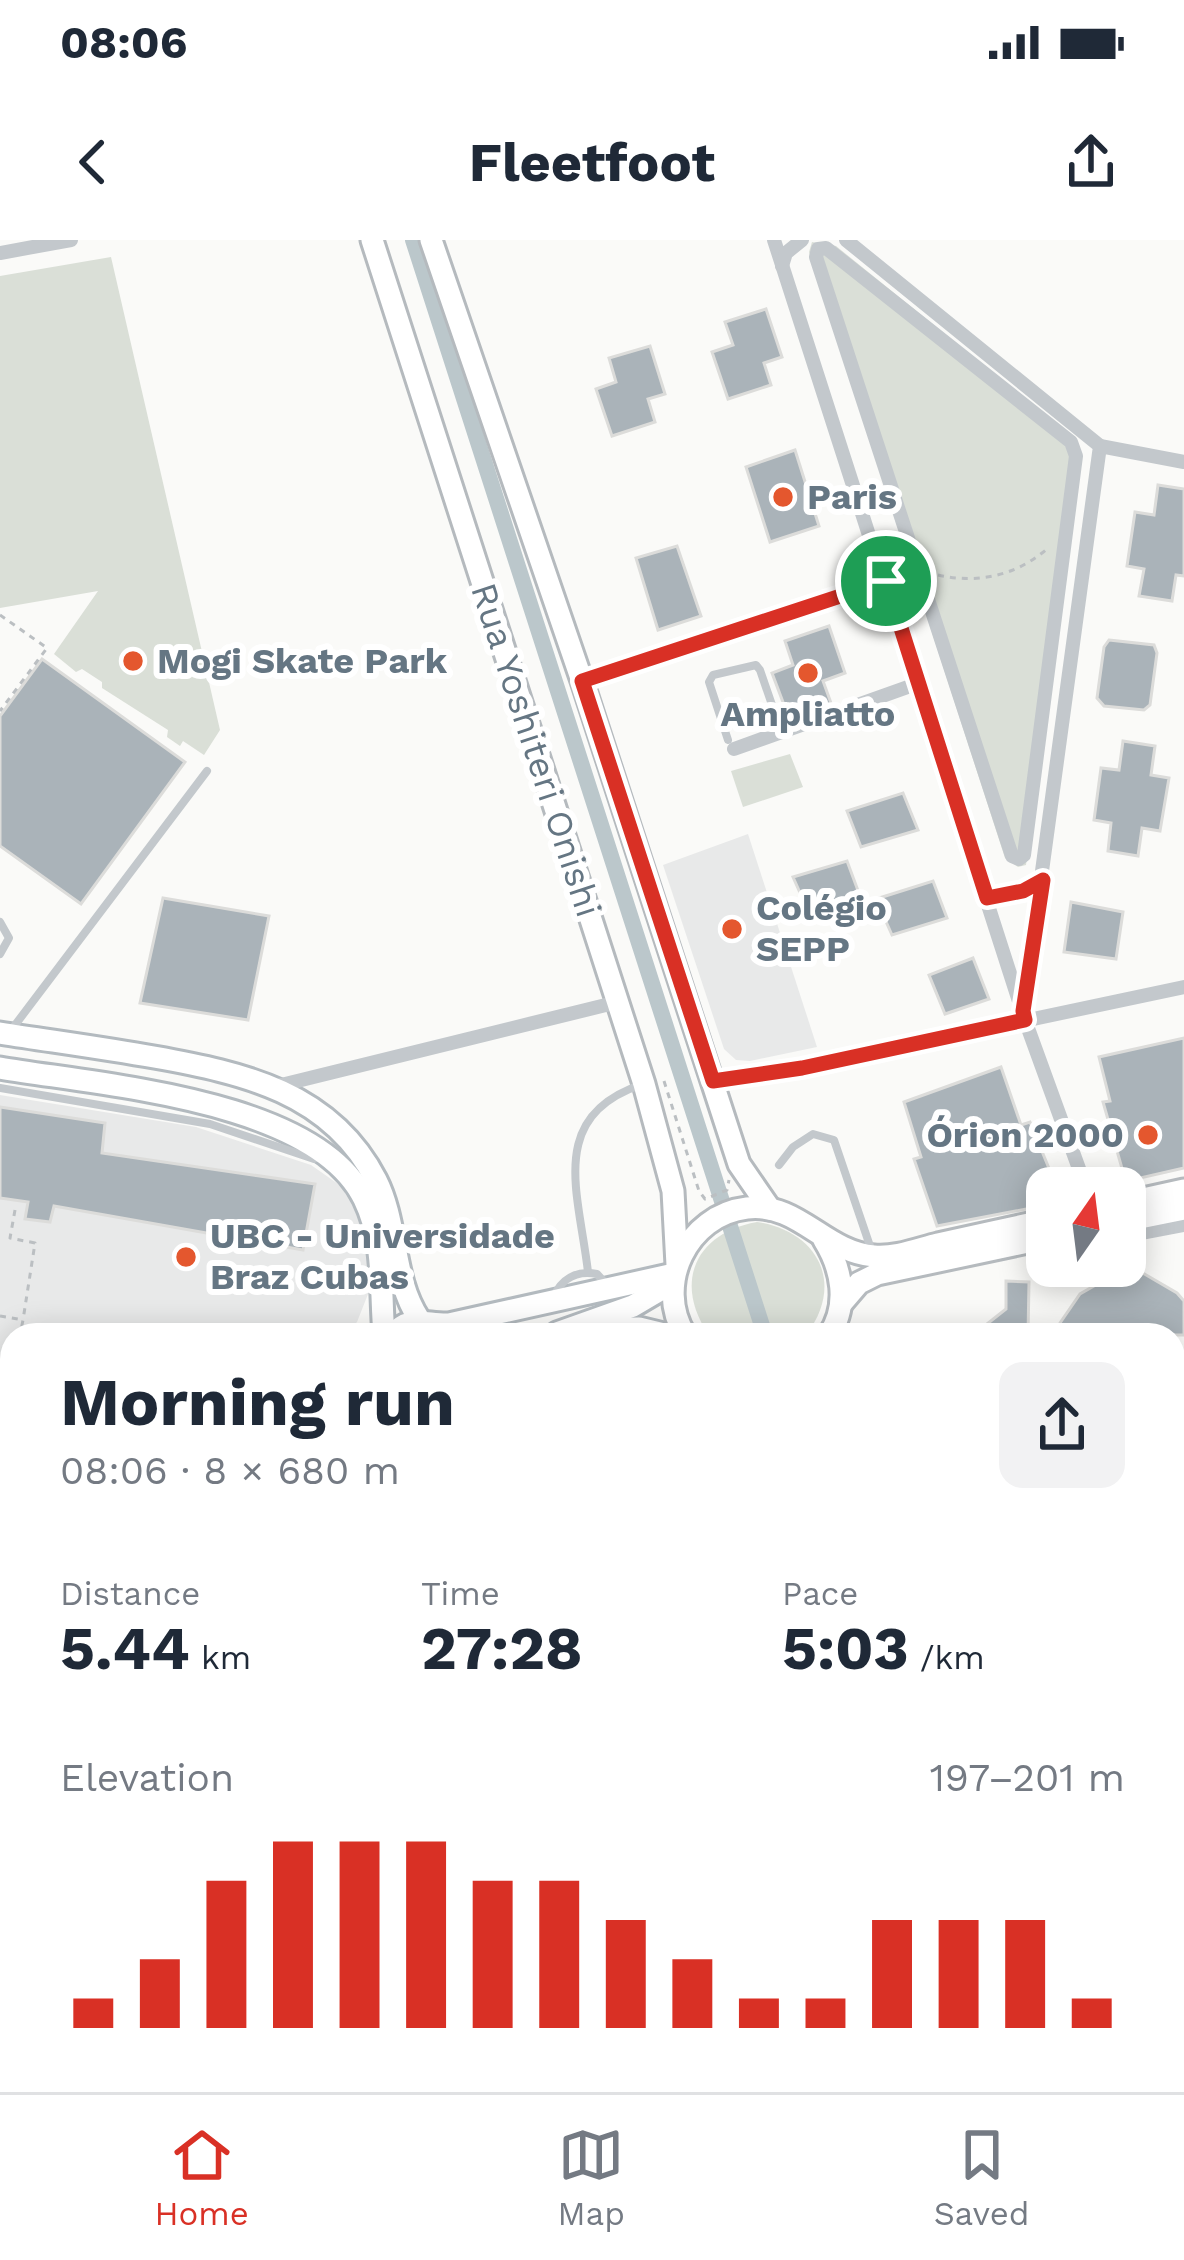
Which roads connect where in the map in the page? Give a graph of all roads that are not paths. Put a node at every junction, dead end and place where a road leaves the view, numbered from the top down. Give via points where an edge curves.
1 (71, 240) edge
2 (372, 240) edge
3 (431, 240) edge
4 (769, 240) edge
5 (802, 240) edge
6 (854, 242) edge
7 (0, 253) edge
8 (781, 271) junction
9 (1100, 446) junction
10 (1184, 462) edge
11 (1067, 528) joint
12 (886, 581) junction
13 (582, 681) junction
14 (919, 683) junction
15 (782, 731) junction
16 (731, 744) joint
17 (207, 771) dead end
18 (1043, 880) junction
19 (987, 898) junction
20 (0, 922) edge
21 (0, 954) edge
22 (1184, 987) edge
23 (618, 1002) junction
24 (1024, 1016) junction
25 (4, 1033) edge
26 (0, 1069) edge
27 (221, 1070) junction
28 (653, 1081) junction
29 (713, 1081) junction
30 (277, 1087) junction
31 (0, 1088) edge
32 (211, 1114) junction
33 (779, 1165) dead end
34 (1078, 1167) edge
35 (1184, 1190) edge
36 (1146, 1198) edge
37 (770, 1208) junction
38 (1184, 1209) edge
39 (1146, 1217) edge
40 (1026, 1224) edge
41 (1184, 1225) edge
42 (1146, 1232) edge
43 (822, 1237) junction
44 (1026, 1242) edge
45 (874, 1256) junction
46 (588, 1272) junction
47 (675, 1274) junction
48 (610, 1290) junction
49 (551, 1304) junction
50 (841, 1304) junction
51 (419, 1319) junction
52 (386, 1323) edge
53 (408, 1323) edge
54 (443, 1323) edge
55 (454, 1323) edge
56 (584, 1323) edge
57 (680, 1323) edge
58 (834, 1323) edge

1 - 7 street
2 - 23 main road, Rua Yoshiteri Onishi
3 - 13 main road, Rua Yoshiteri Onishi
4 - 8 street
5 - 8 street
6 - 9 street
8 - 12 street
9 - 10 street
9 - 18 street
11 - 11 street via 1019,860 818,249 836,253 1071,442
12 - 13 street
12 - 14 street
13 - 29 main road, Rua Yoshiteri Onishi
14 - 15 street
14 - 19 street
15 - 16 street
15 - 16 lane via 760,670 749,664 710,682
17 - 25 lane
18 - 19 street
18 - 24 street
19 - 24 street
20 - 21 lane via 9,938
22 - 24 street
23 - 28 main road, Rua Yoshiteri Onishi
23 - 30 street
24 - 29 street
24 - 34 street
25 - 27 main road
26 - 32 main road
27 - 30 main road
27 - 32 main road
28 - 46 lane via 614,1094 584,1122 577,1177
28 - 47 main road, Rua Yoshiteri Onishi via 673,1191
29 - 37 main road, Rua Yoshiteri Onishi via 739,1164
30 - 51 main road via 341,1130 361,1154 393,1223
31 - 32 lane
32 - 52 main road via 316,1148 345,1172 374,1227
33 - 45 lane via 813,1134 834,1140
35 - 36 main road
37 - 43 main road
37 - 47 main road via 746,1208 703,1227
38 - 39 main road
40 - 45 main road
41 - 42 street
43 - 45 main road
43 - 50 main road via 835,1257
44 - 50 main road via 877,1274
46 - 48 lane
46 - 49 lane via 562,1281
47 - 48 main road
47 - 56 main road via 633,1306
47 - 57 main road, Rua Yoshiteri Onishi
48 - 49 main road
49 - 55 main road
50 - 58 main road
51 - 53 main road
51 - 54 main road

